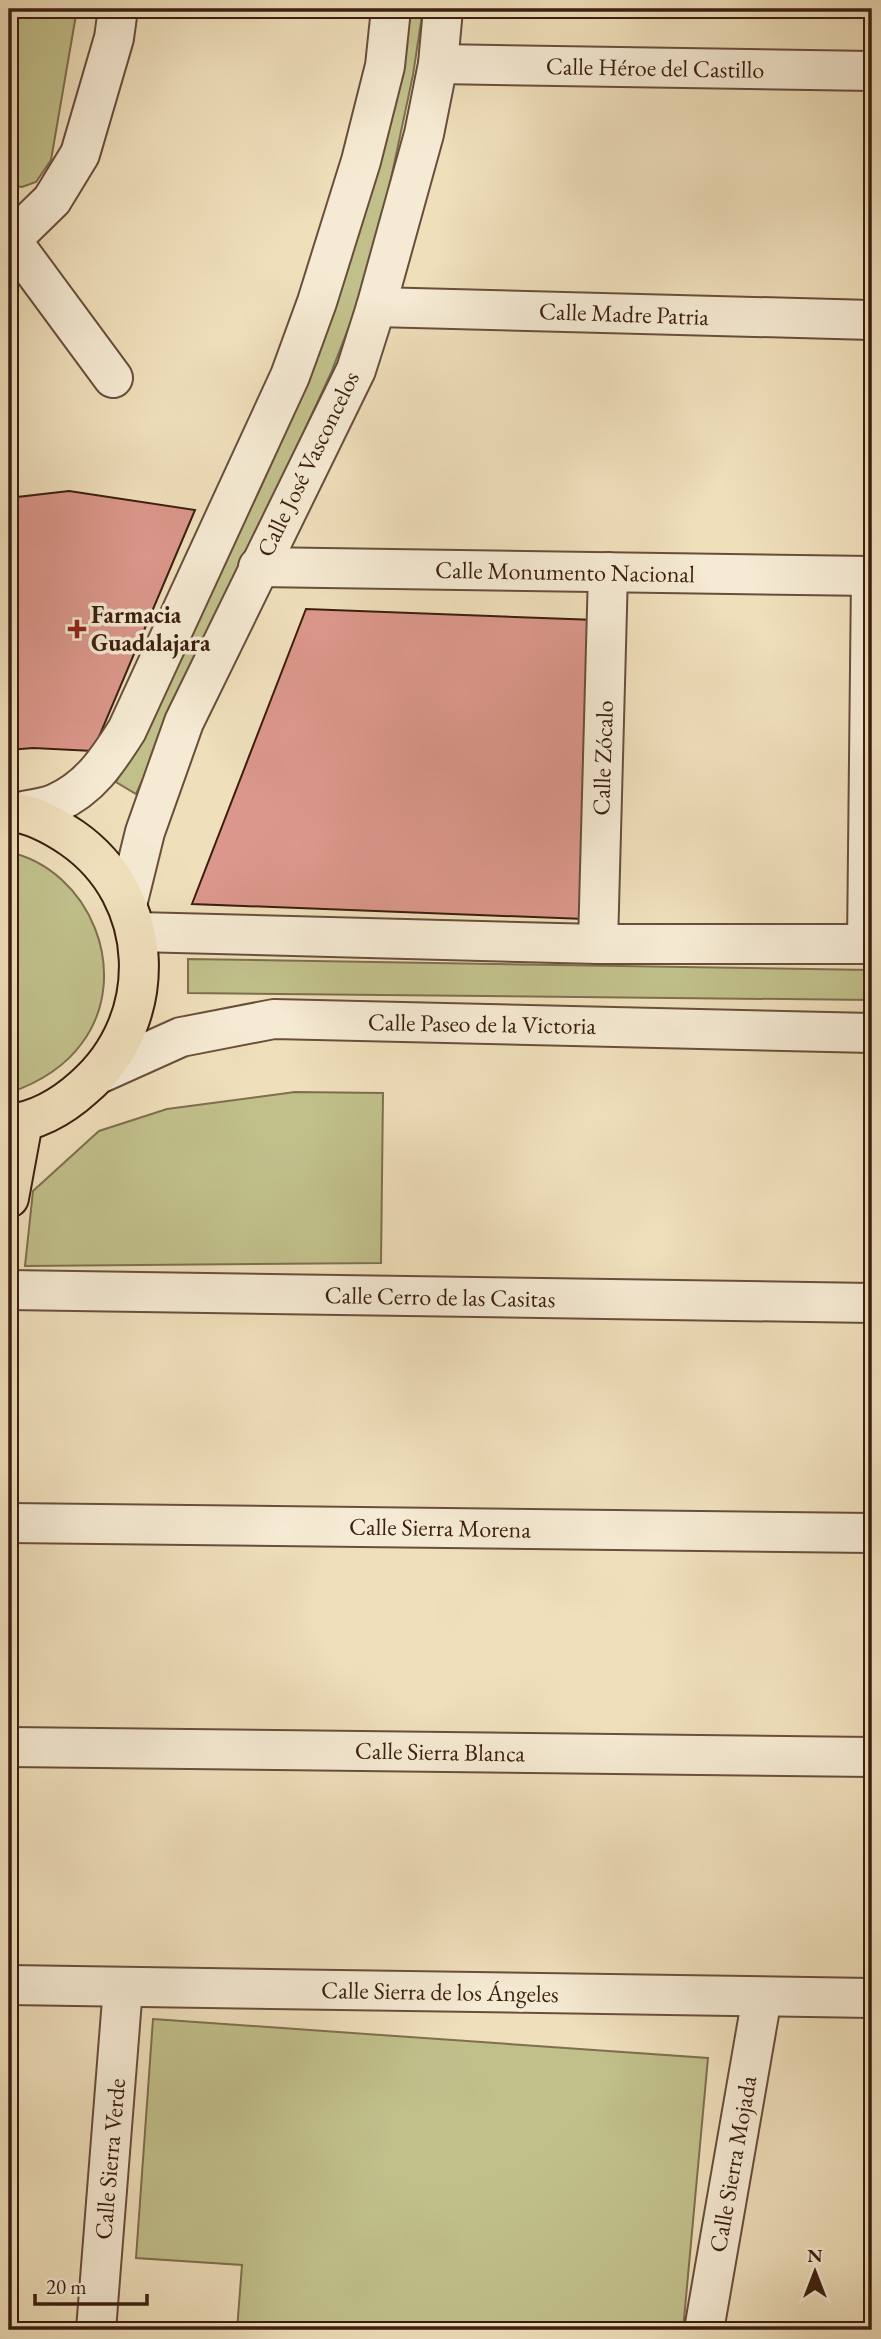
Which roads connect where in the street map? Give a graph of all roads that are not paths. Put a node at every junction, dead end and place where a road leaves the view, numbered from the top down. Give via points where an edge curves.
1 (118, 9) edge
2 (391, 9) edge
3 (443, 9) edge
4 (438, 64) junction
5 (872, 71) edge
6 (10, 239) edge
7 (376, 307) junction
8 (872, 320) edge
9 (113, 378) dead end
10 (258, 567) junction
11 (608, 572) junction
12 (872, 576) edge
13 (14, 811) edge
14 (132, 918) junction
15 (598, 944) junction
16 (869, 944) edge
17 (872, 1033) edge
18 (101, 1073) junction
19 (16, 1123) edge
20 (9, 1198) edge
21 (9, 1290) edge
22 (872, 1303) edge
23 (9, 1523) edge
24 (872, 1533) edge
25 (9, 1748) edge
26 (872, 1757) edge
27 (9, 1985) edge
28 (123, 1987) junction
29 (762, 1997) junction
30 (872, 1998) edge
31 (96, 2330) edge
32 (704, 2330) edge

1 - 6 street via 80,154 52,200
2 - 13 street, Calle José Vasconcelos via 385,66 361,161 290,376 127,730 102,770 80,789 55,803
3 - 4 street, Calle José Vasconcelos
4 - 5 street, Calle Héroe del Castillo
4 - 7 street, Calle José Vasconcelos via 424,134
6 - 9 street
7 - 8 street, Calle Madre Patria
7 - 10 street, Calle José Vasconcelos via 356,370
10 - 11 street, Calle Monumento Nacional
10 - 14 street, Calle José Vasconcelos via 184,722 145,832
11 - 12 street, Calle Monumento Nacional
11 - 15 street, Calle Zócalo
12 - 16 street
13 - 14 main road via 53,825 84,846 108,873
14 - 15 street
14 - 18 main road via 140,972 134,1007 121,1042
15 - 16 street
17 - 18 street, Calle Paseo de la Victoria via 274,1019 181,1037
18 - 19 main road via 66,1103
19 - 20 main road
21 - 22 street, Calle Cerro de las Casitas
23 - 24 street, Calle Sierra Morena
25 - 26 street, Calle Sierra Blanca
27 - 28 street, Calle Sierra de los Ángeles
28 - 29 street, Calle Sierra de los Ángeles
28 - 31 street, Calle Sierra Verde
29 - 30 street, Calle Sierra de los Ángeles
29 - 32 street, Calle Sierra Mojada

